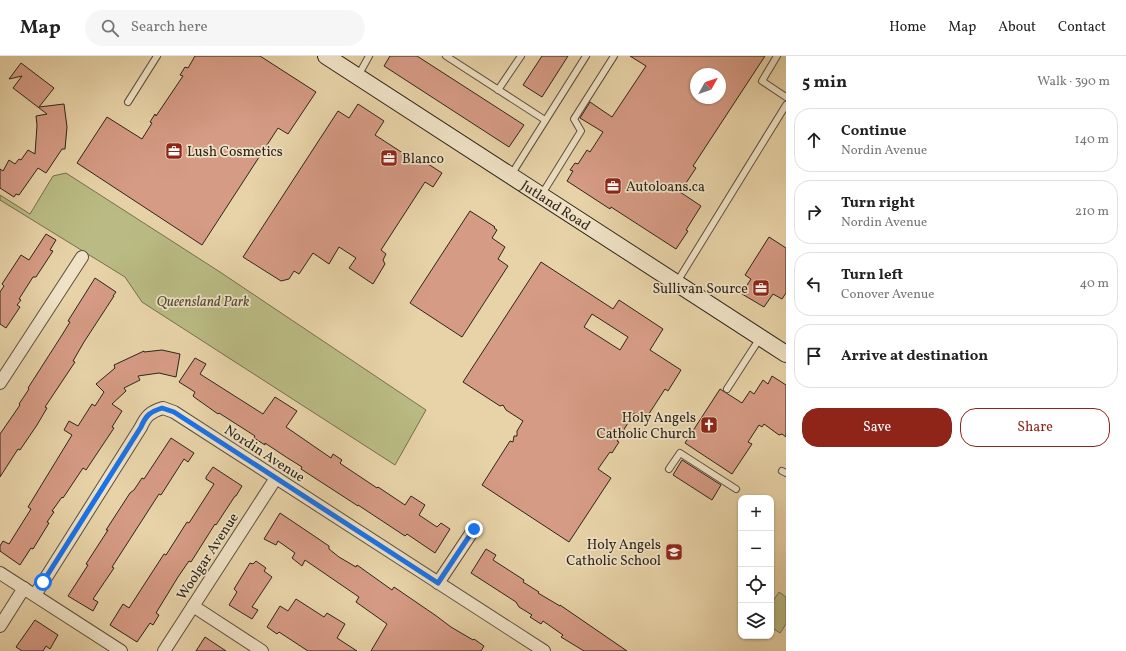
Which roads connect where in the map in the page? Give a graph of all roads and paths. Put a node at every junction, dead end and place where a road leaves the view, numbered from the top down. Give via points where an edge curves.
1 (157, 56) edge
2 (326, 56) edge
3 (369, 56) edge
4 (446, 56) edge
5 (521, 56) edge
6 (586, 56) edge
7 (614, 56) edge
8 (777, 56) edge
9 (457, 59) edge
10 (358, 76) junction
11 (498, 90) junction
12 (786, 97) edge
13 (128, 102) dead end
14 (786, 105) edge
15 (545, 120) junction
16 (511, 176) junction
17 (541, 196) junction
18 (82, 257) dead end
19 (677, 283) junction
20 (760, 338) junction
21 (786, 354) edge
22 (0, 383) edge
23 (727, 389) dead end
24 (669, 469) dead end
25 (276, 478) junction
26 (736, 490) dead end
27 (474, 529) dead end
28 (0, 573) edge
29 (438, 583) junction
30 (24, 588) junction
31 (35, 595) junction
32 (193, 606) junction
33 (0, 626) edge
34 (121, 651) edge
35 (164, 651) edge
36 (262, 651) edge
37 (544, 651) edge

1 - 13 lane
2 - 10 street, Jutland Road
3 - 10 lane
4 - 9 lane
5 - 11 lane
6 - 15 lane
7 - 17 lane via 574,119 581,131
8 - 12 lane via 762,81
9 - 11 lane
10 - 16 street, Jutland Road
11 - 15 lane
14 - 19 lane
15 - 16 lane
16 - 17 street, Jutland Road
17 - 19 street, Jutland Road
18 - 22 street
19 - 20 street, Jutland Road
20 - 21 street, Jutland Road
20 - 23 lane
24 - 26 lane via 680,453
25 - 29 street, Nordin Avenue
25 - 31 street, Nordin Avenue via 170,410 162,408 152,412 145,418
25 - 32 street, Woolgar Avenue
27 - 29 street
28 - 30 street
29 - 37 street, Nordin Avenue
30 - 31 street
30 - 33 street
31 - 34 street
32 - 35 street, Woolgar Avenue
32 - 36 street

